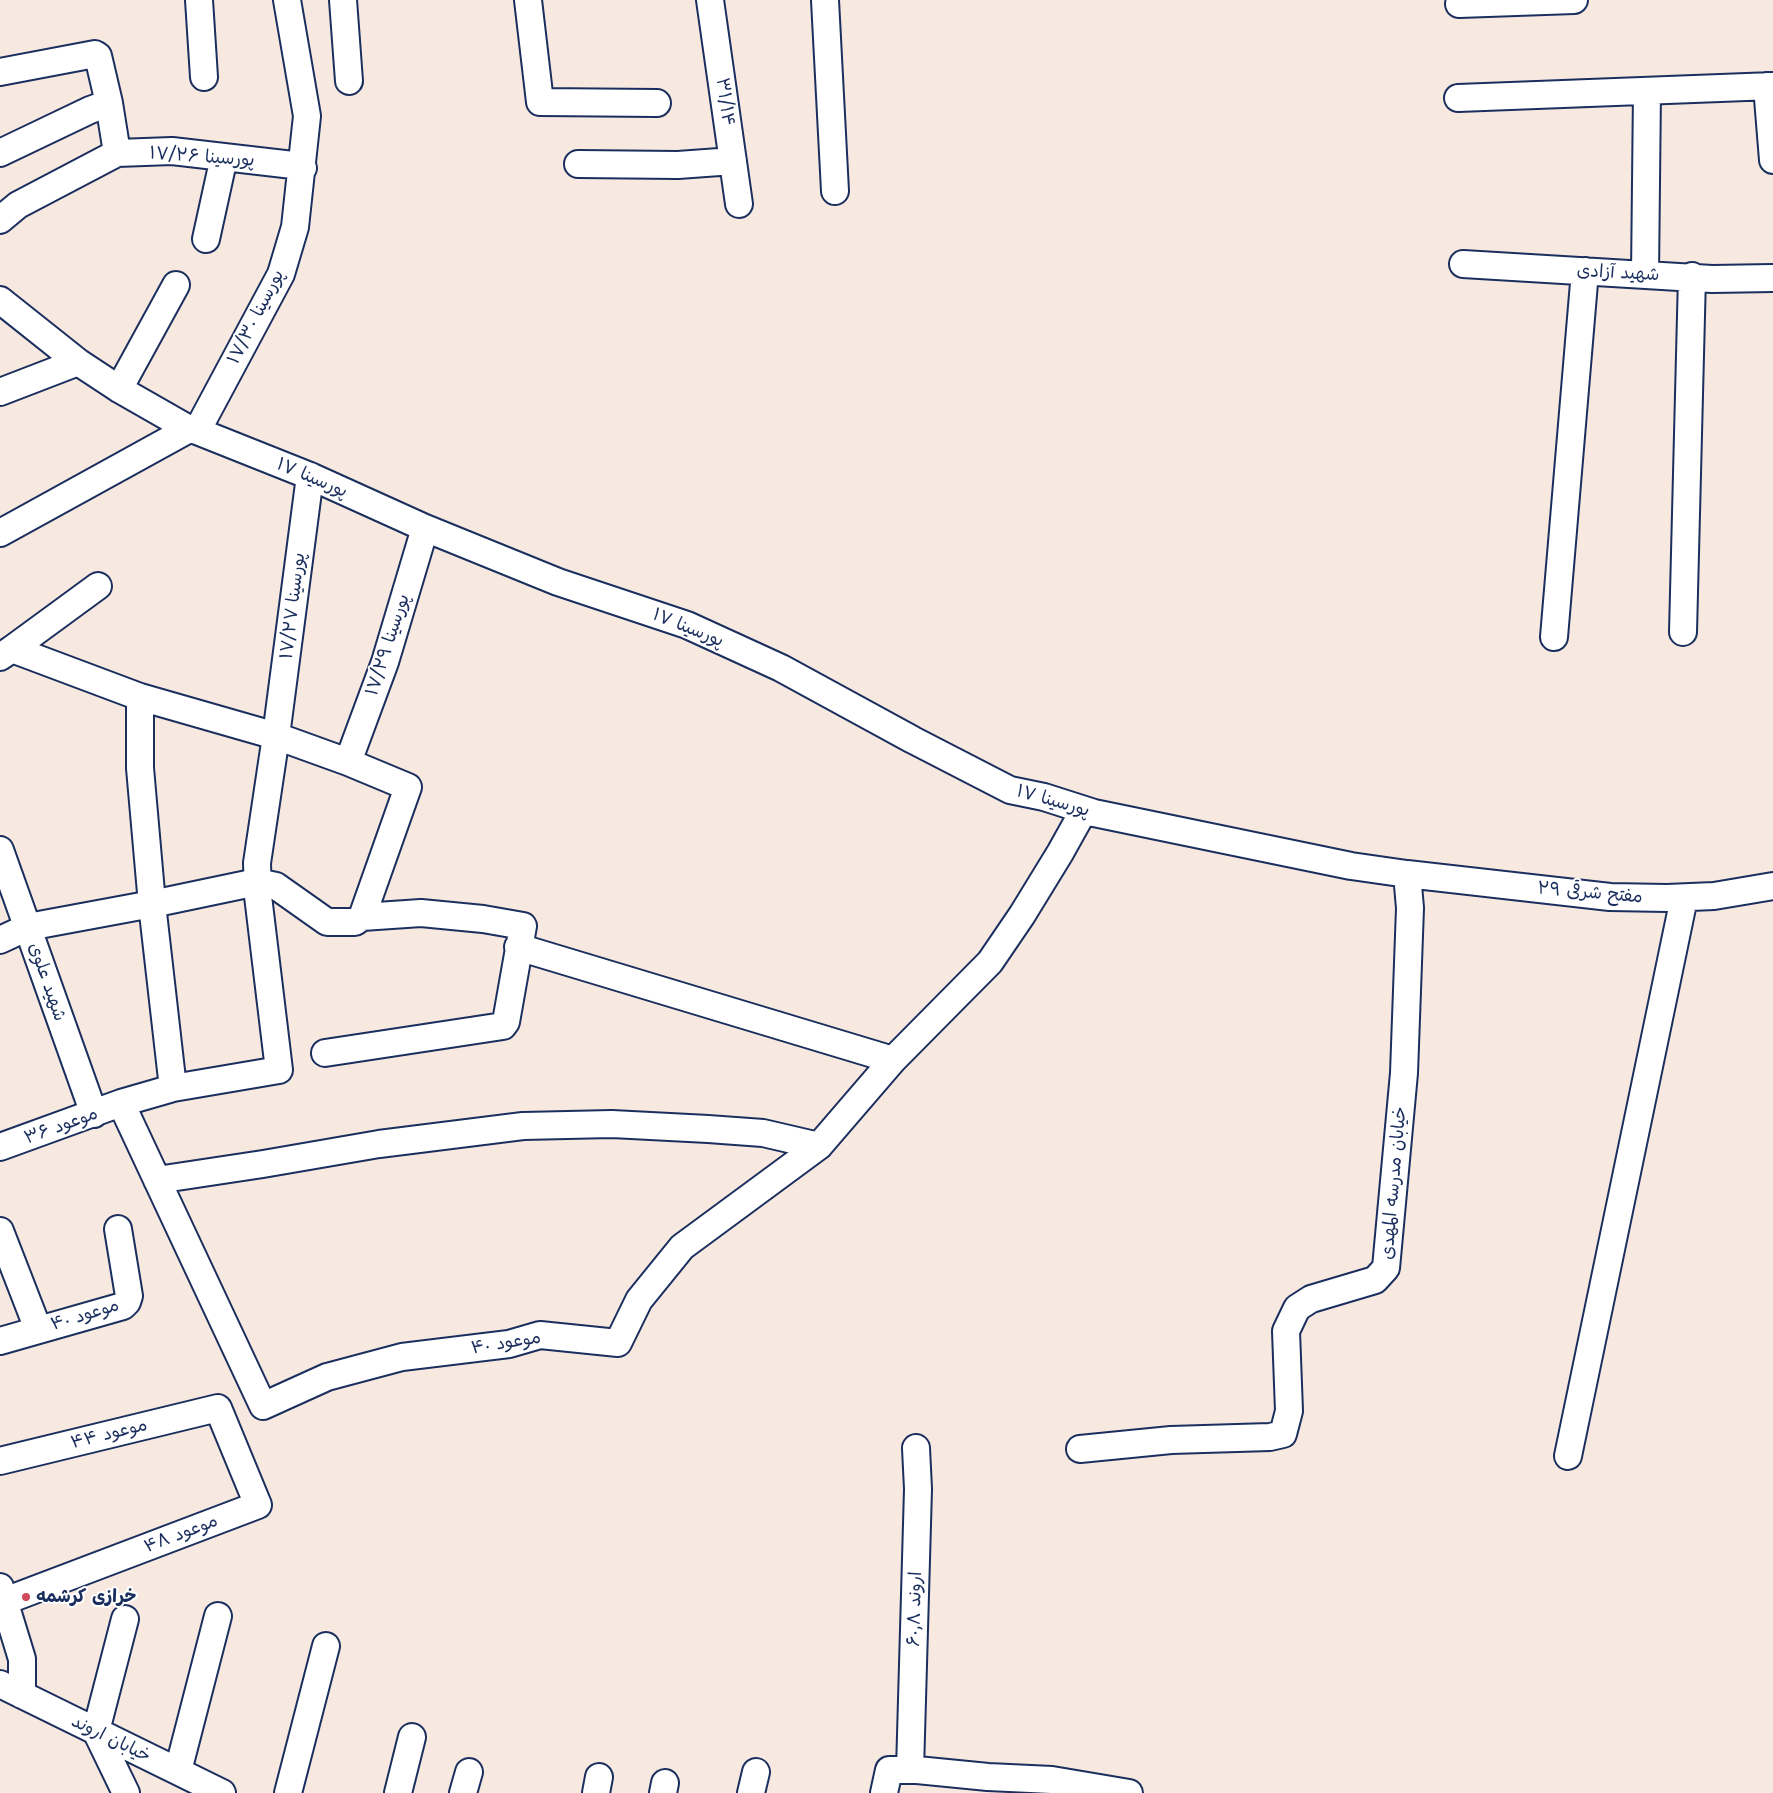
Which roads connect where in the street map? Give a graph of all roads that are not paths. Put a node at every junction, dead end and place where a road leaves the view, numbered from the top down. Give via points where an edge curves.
1 (199, 0) edge
2 (287, 0) edge
3 (343, 0) edge
4 (528, 0) edge
5 (710, 0) edge
6 (825, 0) edge
7 (1574, 0) edge
8 (1459, 4) dead end
9 (0, 72) edge
10 (204, 77) dead end
11 (349, 82) dead end
12 (1770, 86) edge
13 (1648, 91) junction
14 (1458, 98) dead end
15 (109, 103) junction
16 (657, 103) dead end
17 (0, 153) edge
18 (117, 153) junction
19 (224, 158) junction
20 (1773, 160) edge
21 (733, 161) junction
22 (578, 164) dead end
23 (302, 168) junction
24 (835, 191) dead end
25 (739, 204) dead end
26 (0, 220) edge
27 (206, 239) dead end
28 (1463, 264) dead end
29 (1585, 271) junction
30 (1645, 275) junction
31 (1692, 276) junction
32 (1773, 278) edge
33 (176, 285) dead end
34 (0, 300) edge
35 (78, 362) junction
36 (119, 389) junction
37 (0, 392) edge
38 (193, 430) junction
39 (310, 476) junction
40 (425, 528) junction
41 (0, 533) edge
42 (98, 586) dead end
43 (1683, 632) dead end
44 (1554, 637) dead end
45 (6, 653) edge
46 (140, 697) junction
47 (276, 736) junction
48 (348, 762) junction
49 (1084, 810) junction
50 (0, 850) edge
51 (1407, 874) junction
52 (257, 882) junction
53 (1773, 886) edge
54 (1684, 898) junction
55 (152, 904) junction
56 (362, 917) junction
57 (28, 927) junction
58 (0, 940) edge
59 (518, 946) junction
60 (325, 1053) dead end
61 (893, 1060) junction
62 (279, 1070) joint
63 (173, 1088) junction
64 (121, 1103) junction
65 (94, 1114) junction
66 (819, 1146) junction
67 (0, 1147) edge
68 (157, 1180) junction
69 (118, 1229) dead end
70 (0, 1231) edge
71 (38, 1329) junction
72 (0, 1341) edge
73 (218, 1408) joint
74 (916, 1448) dead end
75 (1080, 1448) dead end
76 (1568, 1456) dead end
77 (0, 1461) edge
78 (3, 1594) edge
79 (218, 1616) dead end
80 (125, 1619) dead end
81 (326, 1646) dead end
82 (11, 1690) edge
83 (96, 1732) junction
84 (412, 1737) dead end
85 (178, 1771) junction
86 (894, 1778) edge
87 (1022, 1786) edge
88 (126, 1793) edge
89 (222, 1793) edge
90 (288, 1793) edge
91 (398, 1793) edge
92 (1129, 1793) edge

1 - 10 street
2 - 23 street, پورسینا ۱۷/۳۰ via 307,116
3 - 11 street
4 - 16 street via 540,102
5 - 21 street, ۳۱/۱۴
6 - 24 street
7 - 8 street
9 - 15 street via 95,54 99,58
12 - 13 street
12 - 20 street
13 - 14 street
13 - 30 street
15 - 17 street
15 - 18 street
18 - 19 street, پورسینا ۱۷/۲۶ via 172,151
18 - 26 street, پورسینا ۱۷/۲۶ via 18,205
19 - 23 street, پورسینا ۱۷/۲۶
19 - 27 street
21 - 22 street via 678,165
21 - 25 street, ۳۱/۱۴
23 - 38 street, پورسینا ۱۷/۳۰ via 296,227 281,274
28 - 29 street, شهید آزادی
29 - 30 street, شهید آزادی
29 - 44 street
30 - 31 street, شهید آزادی
31 - 32 street, شهید آزادی via 1712,279
31 - 43 street
33 - 36 street
34 - 35 street, پورسینا ۱۷
35 - 36 street, پورسینا ۱۷
35 - 37 street
36 - 38 street, پورسینا ۱۷
38 - 39 street, پورسینا ۱۷
38 - 41 street
39 - 40 street, پورسینا ۱۷
39 - 47 street, پورسینا ۱۷/۲۷
40 - 48 street, پورسینا ۱۷/۲۹ via 385,662
40 - 49 street, پورسینا ۱۷ via 558,582 687,625 782,668 1010,790
42 - 45 street
45 - 46 street
46 - 47 street
46 - 55 street via 140,768
47 - 48 street
47 - 52 street, پورسینا ۱۷/۲۷
48 - 56 street via 408,787
49 - 51 street, پورسینا ۱۷ via 1341,864
49 - 61 street via 990,962
50 - 57 street, شهید علوی
51 - 54 street, مفتح شرقی ۲۹ via 1610,898
51 - 75 street, خیابان مدرسه المهدی via 1410,908 1404,1072 1386,1268 1375,1280 1311,1298 1297,1308 1286,1331 1289,1411 1283,1434
52 - 55 street
52 - 56 street via 276,886 327,922 355,922
52 - 62 street, پورسینا ۱۷/۲۷
53 - 54 street, مفتح شرقی ۲۹
54 - 76 street
55 - 57 street
55 - 63 street
56 - 59 street via 421,913 521,925
57 - 58 street
57 - 65 street, شهید علوی
59 - 60 street via 503,1026
59 - 61 street
61 - 66 street
62 - 63 street, موعود ۳۶
63 - 64 street, موعود ۳۶
64 - 65 street, موعود ۳۶
64 - 68 street
65 - 67 street, موعود ۳۶
66 - 68 street via 763,1133 708,1128 612,1124 523,1126 379,1144
66 - 68 street, موعود ۴۰ via 682,1247 639,1300 618,1343 540,1335 509,1344 402,1357 327,1377 263,1406
69 - 71 street, موعود ۴۰ via 129,1296 127,1302 123,1306
70 - 71 street
71 - 72 street, موعود ۴۰
73 - 77 street, موعود ۴۴
73 - 78 street, موعود ۴۸ via 258,1504
74 - 86 street, اروند ۶۰٫۸ via 918,1489
78 - 82 street via 22,1659
79 - 85 street
80 - 83 street
81 - 90 street
82 - 83 street, خیابان اروند
83 - 85 street, خیابان اروند
83 - 88 street
84 - 91 street
85 - 89 street, خیابان اروند
86 - 87 street via 988,1777
87 - 92 street via 1052,1780

